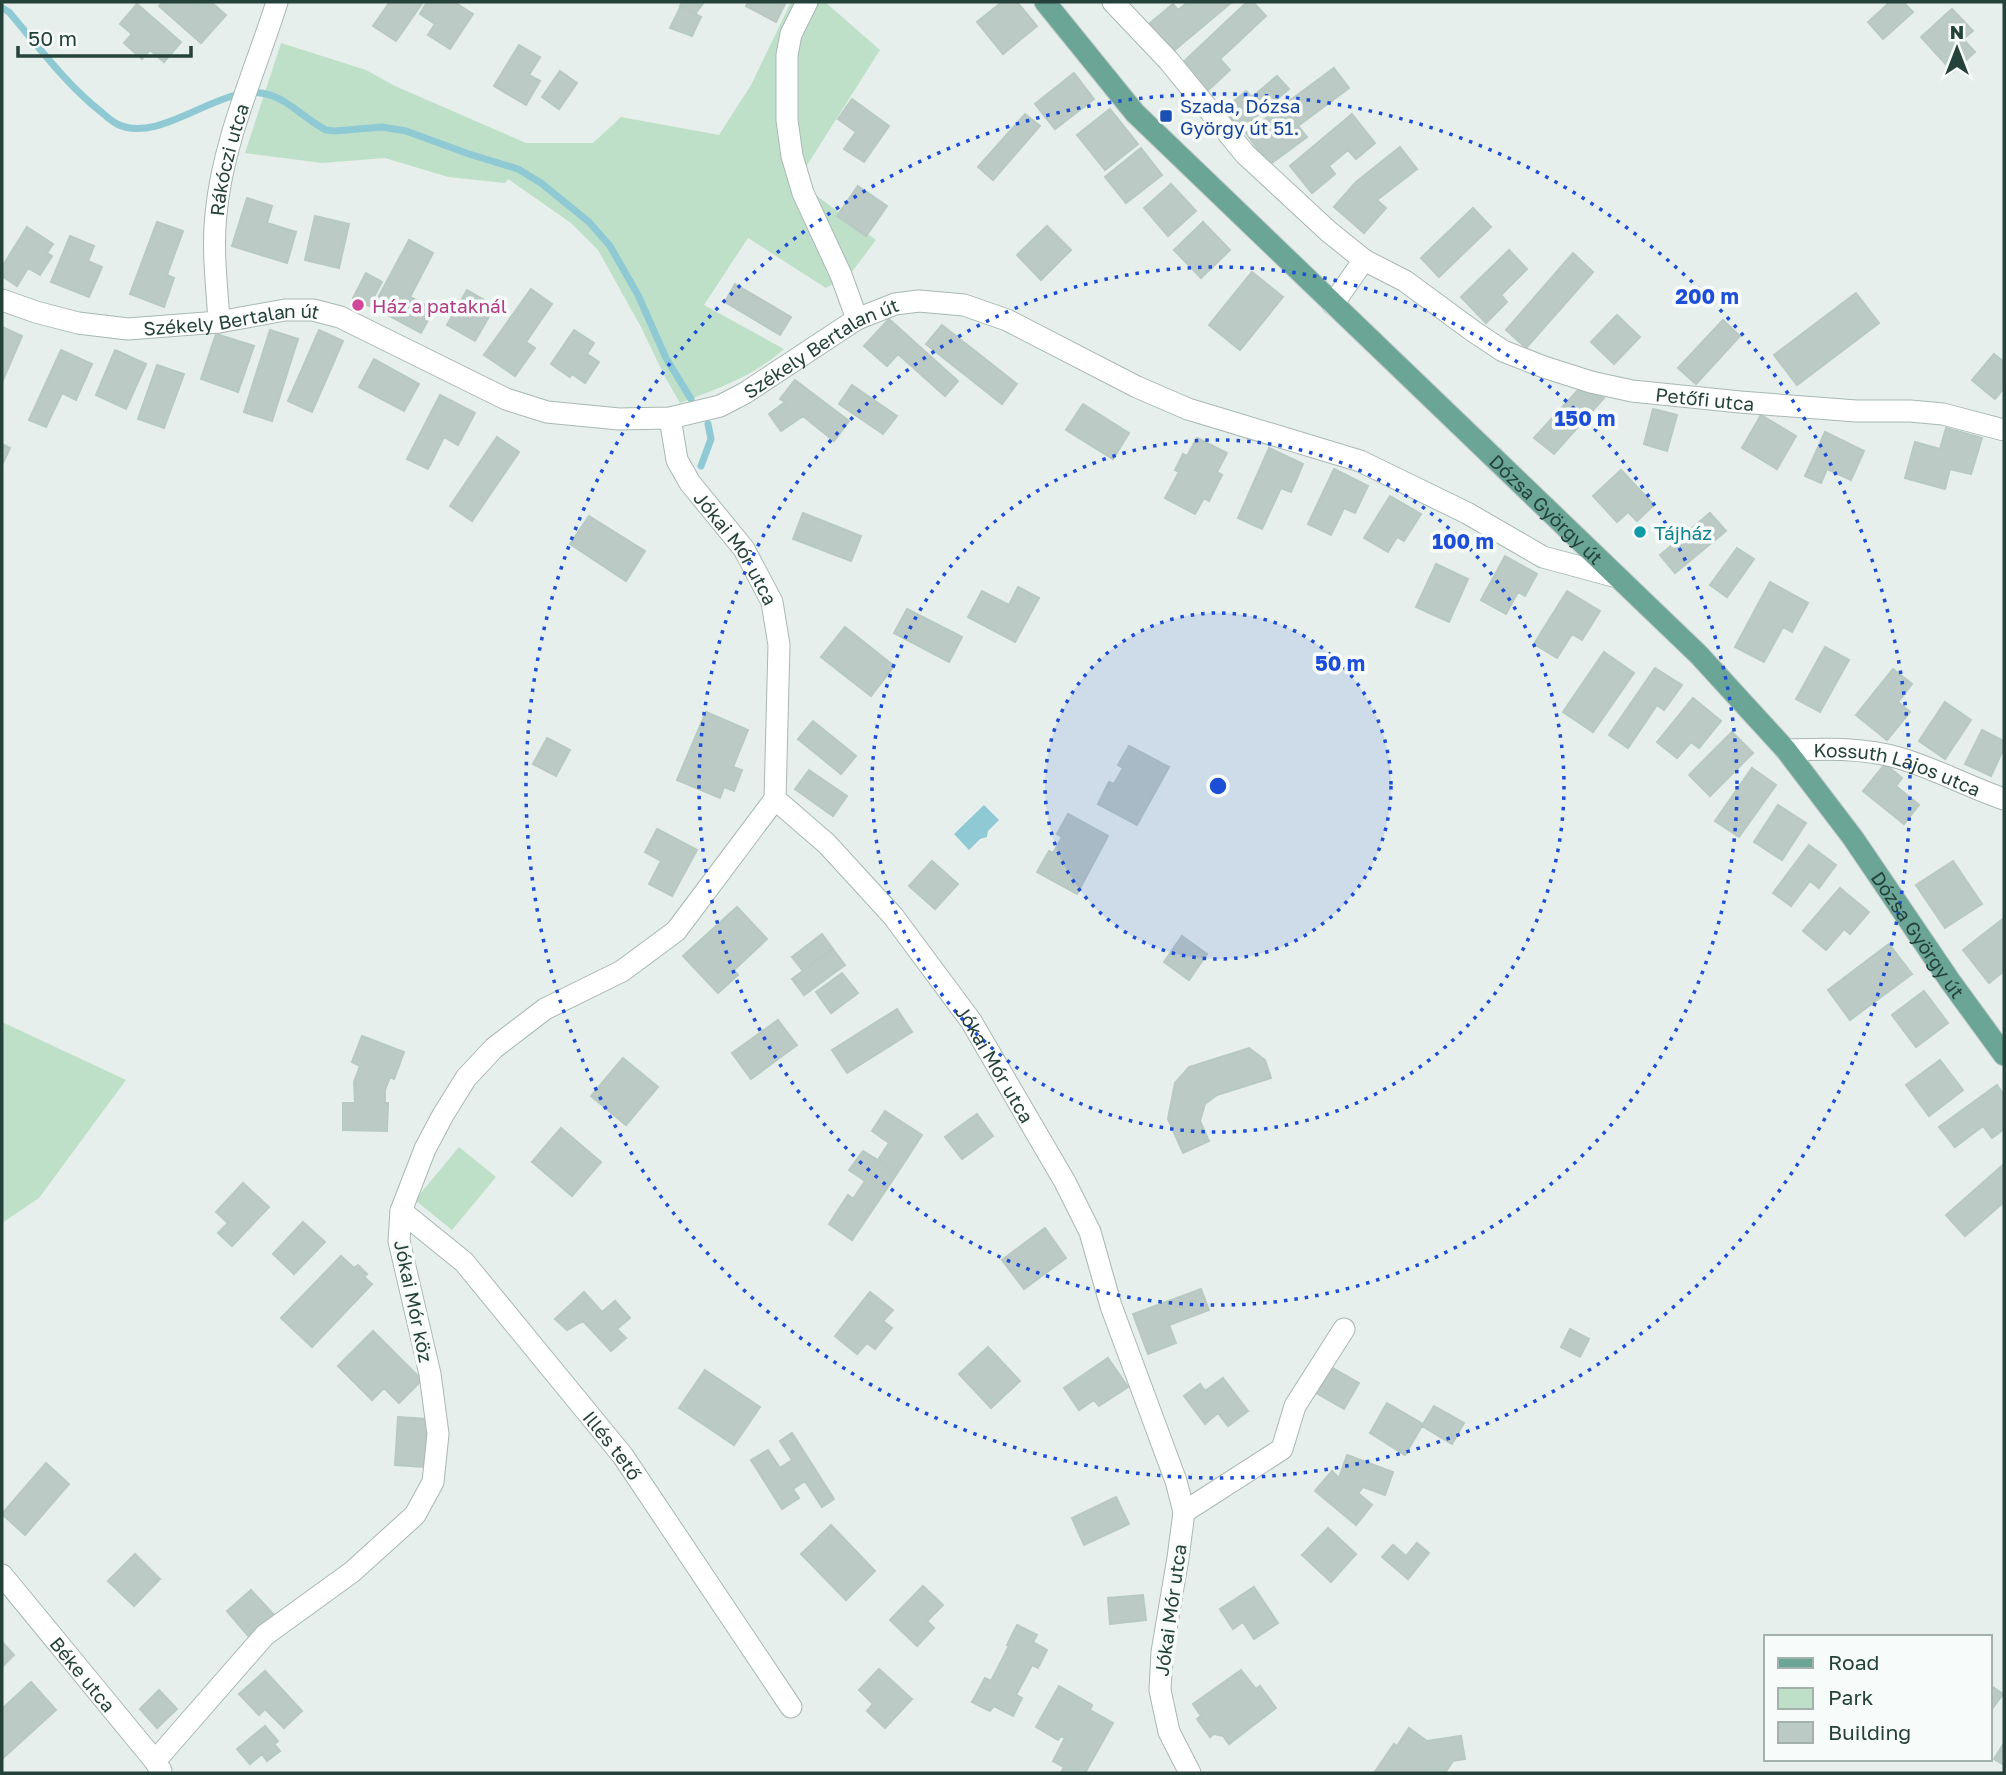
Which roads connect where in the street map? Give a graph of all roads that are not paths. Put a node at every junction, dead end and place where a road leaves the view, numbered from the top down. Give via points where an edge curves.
1 (277, 2) edge
2 (807, 2) edge
3 (1045, 2) edge
4 (1114, 2) edge
5 (1364, 260) junction
6 (2, 300) edge
7 (1333, 303) junction
8 (857, 319) junction
9 (219, 322) junction
10 (670, 418) junction
11 (2004, 430) edge
12 (1616, 577) junction
13 (1786, 750) junction
14 (775, 799) junction
15 (2004, 799) edge
16 (2004, 1055) edge
17 (401, 1211) junction
18 (1344, 1329) dead end
19 (1184, 1512) junction
20 (2, 1575) edge
21 (791, 1707) dead end
22 (159, 1767) edge
23 (1190, 1773) edge

1 - 9 street, Rákóczi utca via 236,116 221,174 215,216
2 - 8 street via 791,34 787,55 792,156
3 - 7 main road, Dózsa György út via 1135,113
4 - 5 street via 1245,154
5 - 7 street
5 - 11 street, Petőfi utca via 1405,281 1503,351 1591,382 1753,403 1942,414
6 - 9 street, Székely Bertalan út via 78,323 128,328
7 - 12 main road, Dózsa György út
8 - 10 street, Székely Bertalan út via 745,393 720,406
8 - 12 street, Székely Bertalan út via 895,303 964,305 1007,320 1188,409 1360,461 1467,513 1543,557
9 - 10 street, Székely Bertalan út via 285,310 313,310 340,317 506,399 547,412
10 - 14 street, Jókai Mór utca via 677,460 744,549 772,602 779,645
12 - 13 main road, Dózsa György út via 1699,655
13 - 15 street, Kossuth Lajos utca via 1830,748 1899,758
13 - 16 main road, Dózsa György út
14 - 17 street, Jókai Mór köz via 676,931 622,971 545,1009 495,1048 466,1079 425,1149
14 - 19 street, Jókai Mór utca via 827,844 893,916 971,1021 1065,1182 1090,1232 1111,1306
17 - 21 street, Illés tető via 464,1262 623,1456
17 - 22 street, Jókai Mór köz via 399,1241 430,1374 438,1434 433,1482 415,1515 352,1572 265,1636
18 - 19 street via 1295,1406 1282,1449
19 - 23 street, Jókai Mór utca via 1160,1690 1170,1732
20 - 22 street, Béke utca

